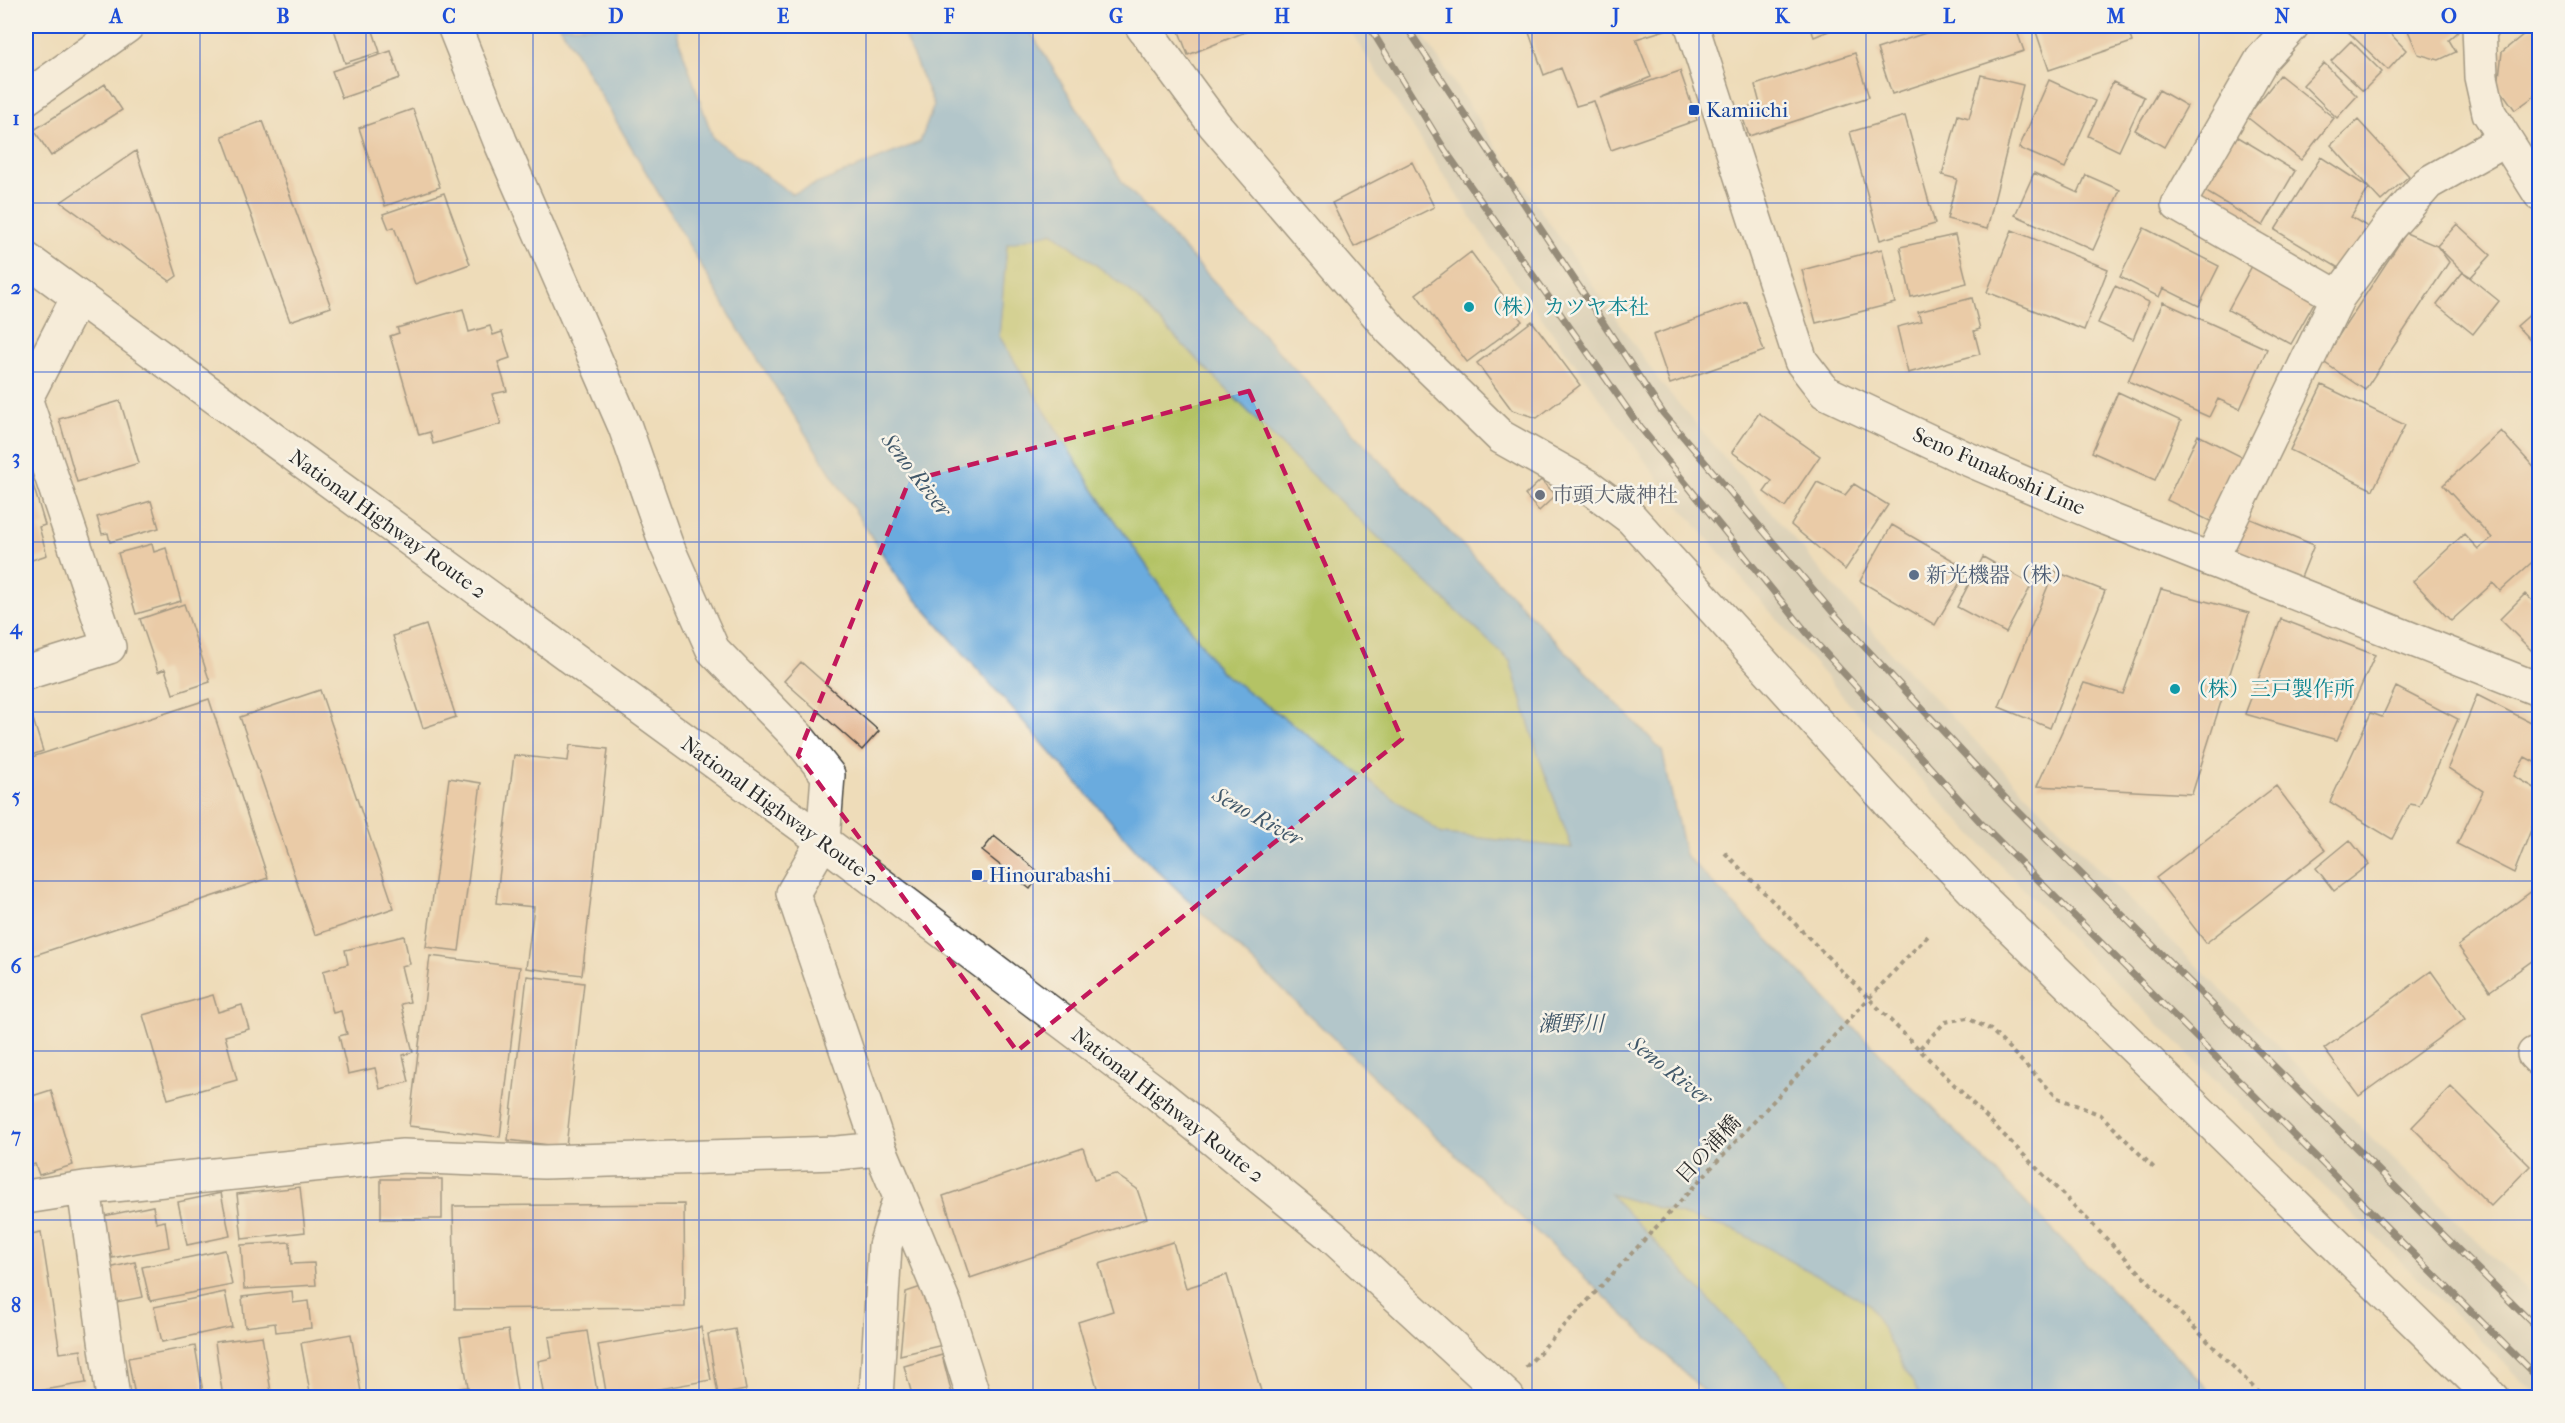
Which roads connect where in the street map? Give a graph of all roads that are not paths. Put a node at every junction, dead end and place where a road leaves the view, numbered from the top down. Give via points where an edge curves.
1 (127, 26) edge
2 (454, 26) edge
3 (1143, 26) edge
4 (1692, 26) edge
5 (2292, 26) edge
6 (2479, 26) edge
7 (26, 98) edge
8 (2504, 140) junction
9 (2540, 194) edge
10 (26, 259) edge
11 (78, 297) junction
12 (2338, 297) junction
13 (26, 399) edge
14 (2211, 560) junction
15 (26, 673) edge
16 (2540, 690) edge
17 (823, 841) junction
18 (880, 1149) junction
19 (84, 1188) junction
20 (26, 1197) edge
21 (900, 1197) junction
22 (871, 1397) edge
23 (113, 1398) edge
24 (974, 1398) edge
25 (1508, 1398) edge
26 (2493, 1398) edge

1 - 7 main road
2 - 17 main road via 625,427 666,544 713,650 798,736 828,775
3 - 26 main road via 1214,124 1391,330 1501,437 1587,486 1631,518 1981,898
4 - 14 main road, Seno Funakoshi Line via 1801,361 1825,392 1973,461
5 - 12 main road via 2262,59 2178,205
6 - 8 main road via 2481,77 2489,113
8 - 9 main road
8 - 12 main road via 2428,183
10 - 11 main road, National Highway Route 2
11 - 13 main road
11 - 17 main road, National Highway Route 2
12 - 14 main road
13 - 15 main road via 109,647
14 - 16 main road, Seno Funakoshi Line
17 - 18 main road via 793,893
17 - 25 main road, National Highway Route 2 via 1154,1091 1332,1236
18 - 19 main road via 544,1162 403,1156
18 - 21 main road
19 - 20 main road
19 - 23 main road
21 - 22 main road via 885,1246
21 - 24 main road via 945,1305

